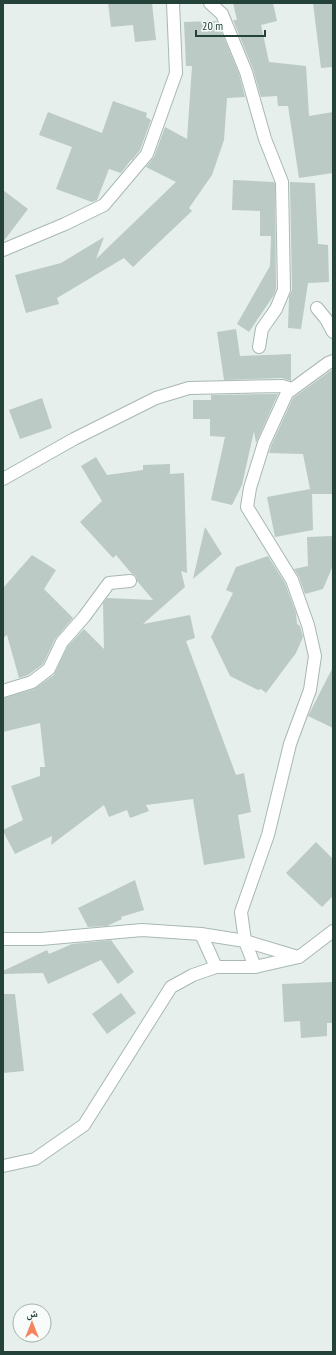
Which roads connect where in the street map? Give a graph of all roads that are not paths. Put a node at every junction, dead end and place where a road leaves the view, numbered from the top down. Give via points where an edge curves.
1 (173, 3) edge
2 (210, 3) edge
3 (3, 250) edge
4 (317, 308) dead end
5 (333, 332) edge
6 (260, 347) dead end
7 (333, 361) edge
8 (292, 389) junction
9 (3, 480) edge
10 (130, 581) dead end
11 (3, 691) edge
12 (333, 931) edge
13 (201, 934) junction
14 (3, 939) edge
15 (245, 941) junction
16 (299, 957) junction
17 (216, 967) junction
18 (255, 967) junction
19 (3, 1166) edge

1 - 3 street via 176,72 146,154 104,205
2 - 6 street via 222,14 246,72 265,139 282,182 284,290 262,329
4 - 5 street
7 - 8 street
8 - 9 street via 282,386 190,388 156,398 74,439
8 - 15 street via 264,443 247,507 292,580 308,625 314,656 310,690 290,744 268,835 241,912
10 - 11 street via 110,583 62,642 50,669 32,682
12 - 16 street
13 - 14 street via 142,930 41,939
13 - 15 street
13 - 17 street
15 - 16 street
15 - 18 street
16 - 18 street
17 - 18 street
17 - 19 street via 171,987 84,1125 36,1160

